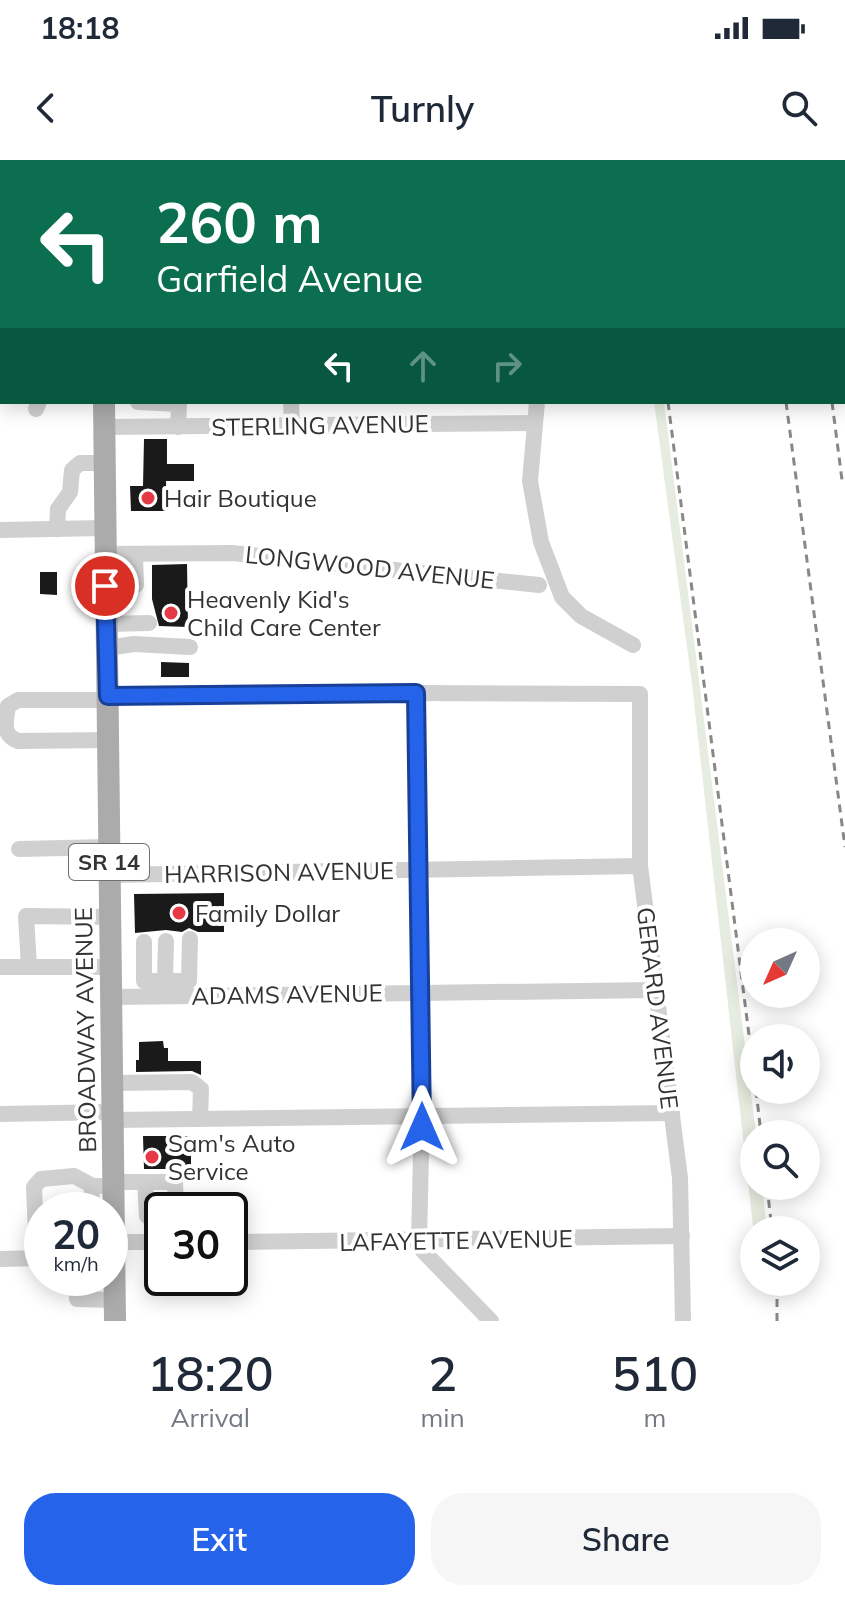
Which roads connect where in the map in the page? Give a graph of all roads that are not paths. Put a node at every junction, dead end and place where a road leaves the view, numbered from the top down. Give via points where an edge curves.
1 (104, 404) edge
2 (179, 404) edge
3 (291, 404) edge
4 (537, 404) edge
5 (535, 423) junction
6 (292, 426) junction
7 (105, 427) junction
8 (178, 427) junction
9 (104, 463) junction
10 (104, 528) junction
11 (57, 529) junction
12 (0, 530) edge
13 (104, 554) junction
14 (135, 554) junction
15 (539, 585) dead end
16 (105, 586) junction
17 (149, 623) dead end
18 (106, 624) junction
19 (633, 645) dead end
20 (190, 647) dead end
21 (107, 648) junction
22 (416, 693) junction
23 (108, 698) junction
24 (109, 740) junction
25 (109, 847) junction
26 (19, 849) dead end
27 (640, 866) junction
28 (420, 871) junction
29 (109, 875) junction
30 (110, 917) junction
31 (190, 939) dead end
32 (166, 941) dead end
33 (144, 942) dead end
34 (0, 967) edge
35 (29, 967) junction
36 (112, 967) junction
37 (165, 988) junction
38 (655, 990) junction
39 (420, 992) junction
40 (112, 997) junction
41 (112, 1083) junction
42 (672, 1113) junction
43 (0, 1114) edge
44 (112, 1116) junction
45 (422, 1116) junction
46 (200, 1119) junction
47 (145, 1182) junction
48 (106, 1185) junction
49 (34, 1192) edge
50 (102, 1192) edge
51 (107, 1192) edge
52 (146, 1192) edge
53 (175, 1192) edge
54 (682, 1236) junction
55 (419, 1241) junction
56 (248, 1242) edge
57 (24, 1258) edge
58 (0, 1259) edge
59 (77, 1296) edge
60 (115, 1311) edge
61 (491, 1321) edge
62 (683, 1321) edge

1 - 7 main road, BROADWAY AVENUE / SR 14
2 - 8 street
3 - 6 street
4 - 5 street
5 - 6 street, STERLING AVENUE
5 - 19 street via 530,481 541,542 562,597 581,616
6 - 8 street, STERLING AVENUE
7 - 8 street, STERLING AVENUE
7 - 9 main road, BROADWAY AVENUE / SR 14
9 - 10 main road, BROADWAY AVENUE / SR 14
9 - 11 street via 80,463 72,470
10 - 11 street
10 - 13 main road, BROADWAY AVENUE / SR 14
11 - 12 street
13 - 14 street, LONGWOOD AVENUE
13 - 16 main road, BROADWAY AVENUE / SR 14
14 - 15 street, LONGWOOD AVENUE via 232,553
14 - 16 street via 136,585
16 - 18 main road, BROADWAY AVENUE / SR 14
17 - 18 street
18 - 21 main road, BROADWAY AVENUE / SR 14
20 - 21 street via 131,653
21 - 23 main road, BROADWAY AVENUE / SR 14
22 - 23 street
22 - 27 street, GERARD AVENUE via 640,694
22 - 28 street
23 - 24 main road, BROADWAY AVENUE / SR 14
23 - 24 street via 18,700 8,706 5,730 18,741
24 - 25 main road, BROADWAY AVENUE / SR 14
25 - 26 street
25 - 29 main road, BROADWAY AVENUE / SR 14
27 - 28 street, HARRISON AVENUE
27 - 38 street, GERARD AVENUE
28 - 29 street, HARRISON AVENUE
28 - 39 street
29 - 30 main road, BROADWAY AVENUE / SR 14
30 - 35 street via 26,916
30 - 36 main road, BROADWAY AVENUE / SR 14
31 - 37 street via 189,981
32 - 37 street
33 - 37 street via 144,981
34 - 35 street
35 - 36 street
36 - 40 main road, BROADWAY AVENUE / SR 14
37 - 39 street, ADAMS AVENUE
37 - 40 street, ADAMS AVENUE
38 - 39 street, ADAMS AVENUE
38 - 42 street, GERARD AVENUE
39 - 45 street
40 - 41 main road, BROADWAY AVENUE / SR 14
41 - 44 main road, BROADWAY AVENUE / SR 14
41 - 46 street via 192,1082 201,1089
42 - 45 street
42 - 54 street, GERARD AVENUE
43 - 44 street
44 - 46 street
44 - 48 main road, BROADWAY AVENUE / SR 14
45 - 46 street
45 - 55 street
47 - 48 street
47 - 52 street
47 - 53 street via 175,1182
48 - 49 street via 74,1176 41,1179
48 - 50 street
48 - 51 main road, BROADWAY AVENUE / SR 14
54 - 55 street, LAFAYETTE AVENUE
54 - 62 street, GERARD AVENUE
55 - 56 street, LAFAYETTE AVENUE
55 - 61 street
57 - 58 street
59 - 60 street

